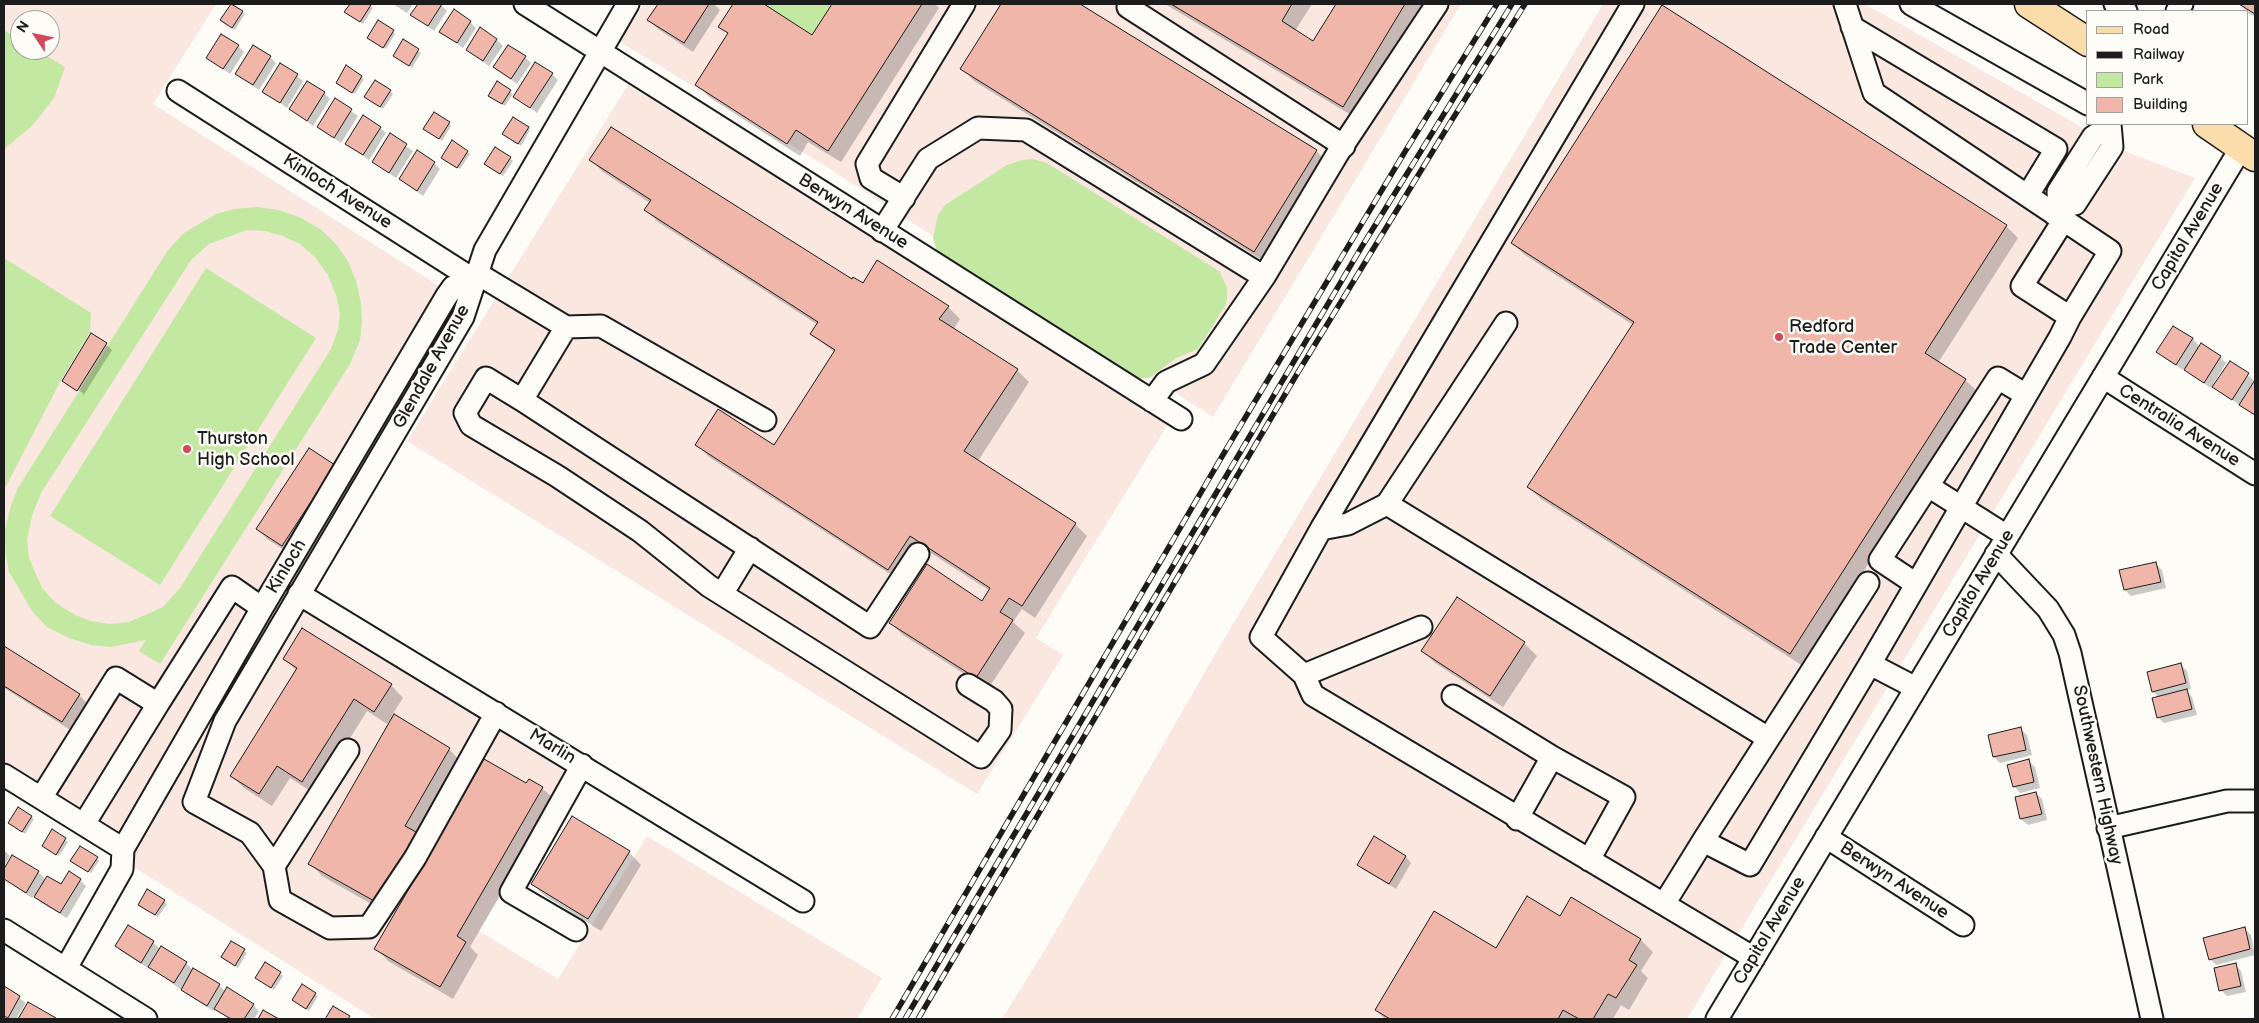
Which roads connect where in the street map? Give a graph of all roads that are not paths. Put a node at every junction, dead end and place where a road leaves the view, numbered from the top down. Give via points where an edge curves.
1 (525, 4) edge
2 (628, 4) edge
3 (964, 4) edge
4 (1437, 4) edge
5 (1632, 4) edge
6 (1845, 4) edge
7 (1911, 4) edge
8 (2029, 4) edge
9 (1128, 6) dead end
10 (1852, 28) junction
11 (2086, 41) edge
12 (599, 52) junction
13 (178, 91) dead end
14 (2086, 103) edge
15 (2110, 125) edge
16 (2208, 125) edge
17 (1344, 146) junction
18 (2248, 153) edge
19 (2028, 195) junction
20 (904, 198) junction
21 (2059, 214) junction
22 (882, 231) junction
23 (1264, 277) junction
24 (477, 278) junction
25 (2070, 317) junction
26 (1506, 323) dead end
27 (566, 327) junction
28 (2103, 378) junction
29 (2026, 395) junction
30 (522, 400) junction
31 (1152, 401) junction
32 (765, 420) dead end
33 (1181, 420) dead end
34 (2255, 474) edge
35 (1928, 486) junction
36 (1387, 504) junction
37 (1961, 508) junction
38 (1320, 528) junction
39 (2007, 536) junction
40 (750, 548) junction
41 (918, 554) dead end
42 (1996, 554) junction
43 (1868, 583) dead end
44 (1916, 584) junction
45 (300, 594) junction
46 (722, 594) junction
47 (262, 608) junction
48 (1421, 627) dead end
49 (1870, 664) junction
50 (1304, 675) junction
51 (968, 685) dead end
52 (1916, 688) junction
53 (1453, 696) dead end
54 (158, 704) junction
55 (496, 713) junction
56 (1768, 738) junction
57 (348, 750) dead end
58 (1552, 757) junction
59 (582, 765) junction
60 (4, 775) edge
61 (41, 798) junction
62 (2255, 801) edge
63 (1517, 819) junction
64 (84, 824) junction
65 (2108, 828) junction
66 (1826, 837) junction
67 (1703, 840) junction
68 (123, 849) junction
69 (1589, 860) junction
70 (274, 866) junction
71 (803, 901) dead end
72 (1664, 904) junction
73 (1963, 925) dead end
74 (4, 930) edge
75 (576, 930) dead end
76 (1754, 958) junction
77 (66, 968) junction
78 (146, 1019) edge
79 (1717, 1019) edge
80 (2152, 1019) edge

1 - 12 street, Berwyn Avenue
2 - 12 street, Glendale Avenue
3 - 20 street via 867,164 871,178
4 - 17 street
5 - 38 street
6 - 10 street
7 - 14 street
8 - 11 main road
9 - 17 street
10 - 19 street via 1874,93
10 - 19 street via 2056,149
12 - 22 street, Berwyn Avenue
12 - 24 street, Glendale Avenue via 485,250
13 - 24 street, Kinloch Avenue
15 - 21 street via 2112,147 2075,204
16 - 18 main road
17 - 23 street
18 - 28 street, Capitol Avenue
19 - 21 street
20 - 22 street
20 - 23 street via 928,159 978,128 1026,130
21 - 25 street via 2022,286
21 - 25 street via 2110,251
22 - 31 street, Berwyn Avenue
23 - 31 street via 1204,364 1166,382
24 - 27 street, Kinloch Avenue
24 - 45 street, Glendale Avenue via 463,317
24 - 47 street, Kinloch via 453,287
25 - 29 street
26 - 36 street
27 - 30 street
27 - 32 street via 601,326
28 - 34 street, Centralia Avenue
28 - 39 street, Capitol Avenue
29 - 35 street via 1998,378
29 - 37 street
30 - 40 street
30 - 46 street via 486,378 465,413 471,425 640,531
31 - 33 street, Berwyn Avenue
35 - 37 street
35 - 44 street via 1880,560
36 - 38 street via 1348,524
36 - 56 street
37 - 39 street
37 - 44 street
38 - 50 street via 1261,638
39 - 42 street, Capitol Avenue
40 - 41 street via 870,627
40 - 46 street
42 - 52 street, Capitol Avenue
42 - 65 street, Southwestern Highway via 2048,608 2064,635
43 - 56 street
44 - 49 street
45 - 55 street, Marlin
45 - 70 street, Glendale Avenue via 225,721 194,802 250,833
46 - 51 street via 981,757 1000,730 1001,709
47 - 54 street via 232,587
47 - 68 street, Kinloch
48 - 50 street
49 - 52 street
49 - 67 street via 1750,865
50 - 63 street via 1313,695
52 - 66 street, Capitol Avenue
53 - 58 street
54 - 61 street via 116,678
54 - 64 street
55 - 59 street, Marlin
55 - 70 street via 415,858 369,927 330,928 280,900
56 - 67 street
57 - 70 street
58 - 63 street
58 - 69 street via 1624,796
59 - 71 street, Marlin
59 - 75 street via 511,892
60 - 61 street
61 - 64 street
62 - 65 street via 2227,800
63 - 69 street
64 - 68 street
65 - 80 street, Southwestern Highway
66 - 73 street, Berwyn Avenue
66 - 76 street, Capitol Avenue
67 - 72 street
68 - 77 street via 122,869
69 - 72 street
72 - 76 street
74 - 77 street
76 - 79 street, Capitol Avenue
77 - 78 street

